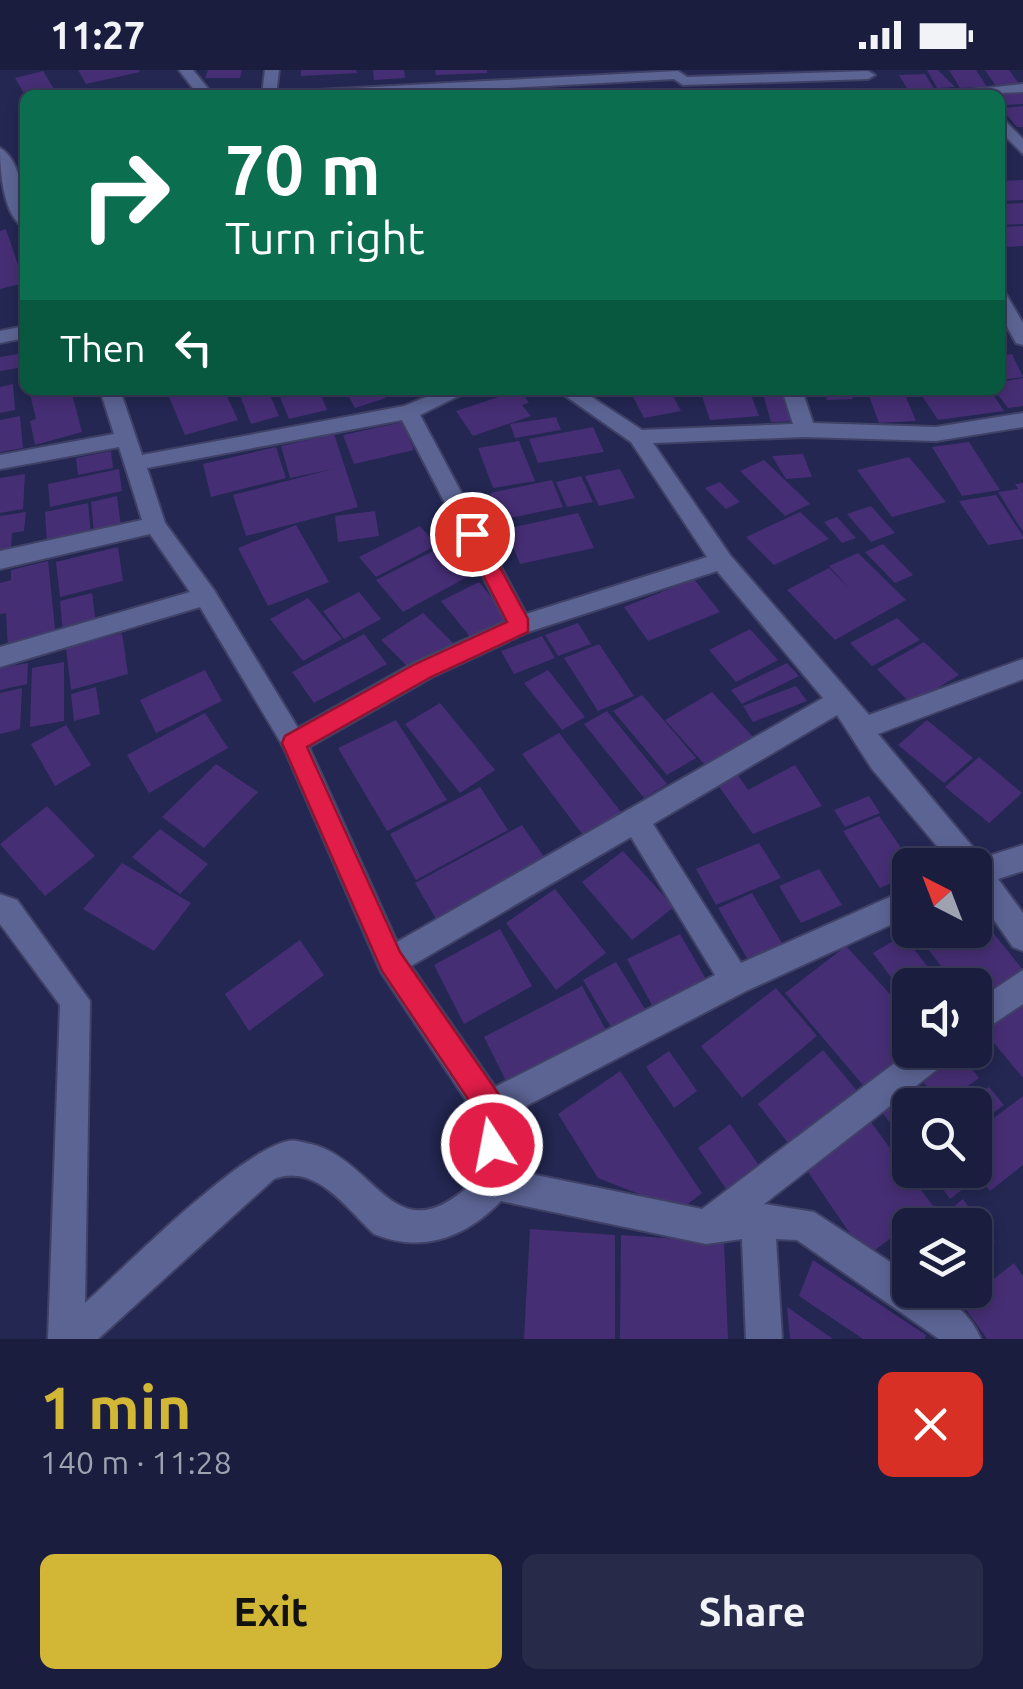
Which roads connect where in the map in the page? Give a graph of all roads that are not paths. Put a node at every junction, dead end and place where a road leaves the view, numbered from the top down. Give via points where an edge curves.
1 (186, 70) edge
2 (867, 72) edge
3 (681, 80) edge
4 (574, 87) edge
5 (203, 90) edge
6 (433, 90) edge
7 (1005, 127) edge
8 (1023, 149) edge
9 (0, 154) edge
10 (20, 209) edge
11 (1005, 306) edge
12 (1021, 332) edge
13 (112, 395) edge
14 (449, 395) edge
15 (563, 395) edge
16 (575, 395) edge
17 (794, 395) edge
18 (408, 412) junction
19 (1023, 420) edge
20 (805, 430) junction
21 (638, 437) junction
22 (133, 451) junction
23 (0, 462) edge
24 (156, 525) junction
25 (0, 560) edge
26 (722, 560) junction
27 (206, 596) junction
28 (520, 626) junction
29 (0, 657) edge
30 (1023, 669) edge
31 (848, 710) junction
32 (294, 743) junction
33 (634, 819) junction
34 (955, 848) edge
35 (1023, 858) edge
36 (992, 866) edge
37 (992, 895) edge
38 (892, 910) edge
39 (2, 915) edge
40 (1023, 937) edge
41 (391, 962) junction
42 (735, 980) junction
43 (1023, 985) edge
44 (992, 1008) edge
45 (913, 1068) edge
46 (490, 1107) junction
47 (495, 1182) junction
48 (758, 1220) junction
49 (706, 1227) junction
50 (68, 1339) edge
51 (764, 1339) edge
52 (963, 1339) edge

1 - 5 street
2 - 3 street
3 - 4 street
4 - 6 street
7 - 8 street
9 - 10 street
11 - 12 street
13 - 22 street
14 - 18 street
15 - 21 street
16 - 21 street
17 - 20 street
18 - 22 street
18 - 28 street
19 - 20 street via 936,434
20 - 21 street
21 - 26 street
22 - 23 street
22 - 24 street
24 - 25 street
24 - 27 street
26 - 28 street
26 - 31 street
27 - 29 street
27 - 32 street
28 - 32 street via 423,670
30 - 31 street via 866,727
31 - 33 street
31 - 34 street
32 - 41 street
33 - 41 street
33 - 42 street
35 - 36 street
37 - 40 street
38 - 42 street
39 - 50 street via 75,1002
41 - 46 street
42 - 46 street
43 - 44 street
45 - 49 street
46 - 47 street
47 - 49 street
47 - 50 street via 465,1214 426,1226 386,1222 323,1164 292,1156 263,1167
48 - 49 street
48 - 51 street
48 - 52 street via 802,1224 945,1318

